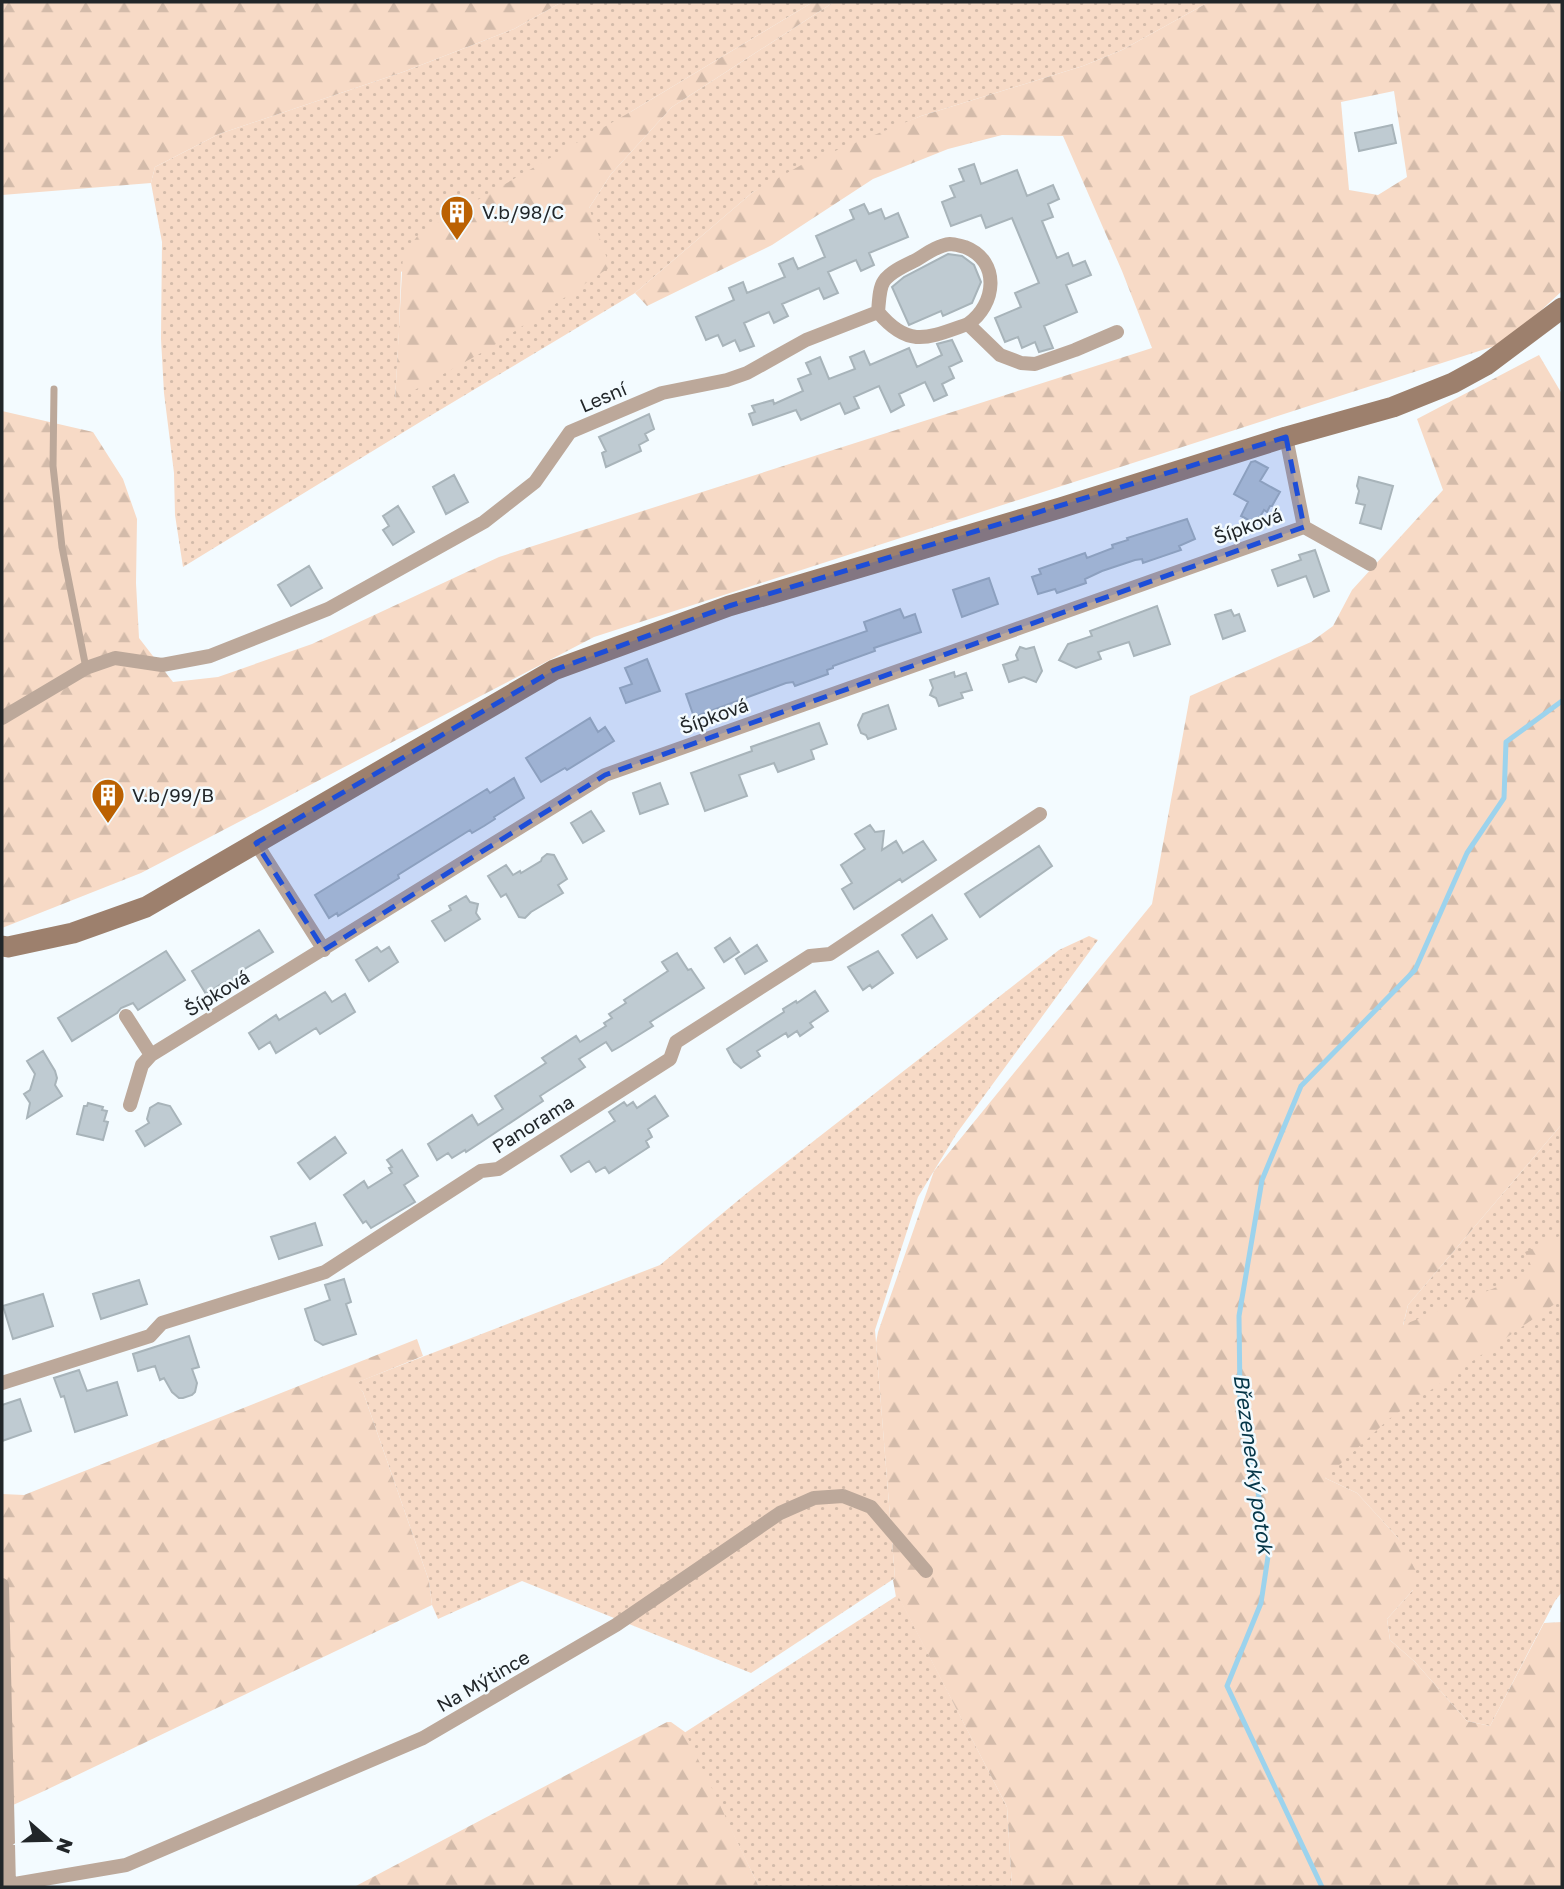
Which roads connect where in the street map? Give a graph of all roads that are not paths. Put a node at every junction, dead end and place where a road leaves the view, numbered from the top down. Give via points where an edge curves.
1 (1562, 308) edge
2 (878, 312) junction
3 (968, 324) junction
4 (1117, 332) dead end
5 (54, 389) dead end
6 (1286, 437) junction
7 (1304, 527) junction
8 (1370, 564) dead end
9 (86, 668) junction
10 (2, 718) edge
11 (1040, 814) dead end
12 (256, 843) junction
13 (2, 946) edge
14 (324, 950) junction
15 (125, 1016) dead end
16 (151, 1055) junction
17 (130, 1105) dead end
18 (2, 1383) edge
19 (926, 1571) dead end
20 (2, 1585) edge
21 (9, 1886) edge

1 - 6 street via 1454,383 1393,407
2 - 3 street via 891,327 922,338
2 - 3 street via 884,281 896,271 948,244 959,245 982,257 990,272 985,308
2 - 9 street, Lesní via 806,340 747,373 662,393 570,432 535,482 484,522 328,609 210,656 162,665 116,658
3 - 4 street via 1000,355 1035,365
5 - 9 lane via 52,466 62,547
6 - 7 street, Šípková
6 - 12 street via 729,606 554,670
7 - 8 street
7 - 14 street, Šípková via 605,775
9 - 10 street, Lesní
11 - 18 street, Panorama via 830,954 810,956 676,1042 670,1059 498,1170 481,1171 325,1272 162,1323 150,1336
12 - 13 street via 145,907 73,933
12 - 14 street
14 - 16 street, Šípková
15 - 16 street
16 - 17 street via 142,1065
19 - 21 street, Na Mýtince via 870,1507 844,1496 814,1498 780,1513 616,1625 423,1738 126,1865
20 - 21 street, Na Mýtince

